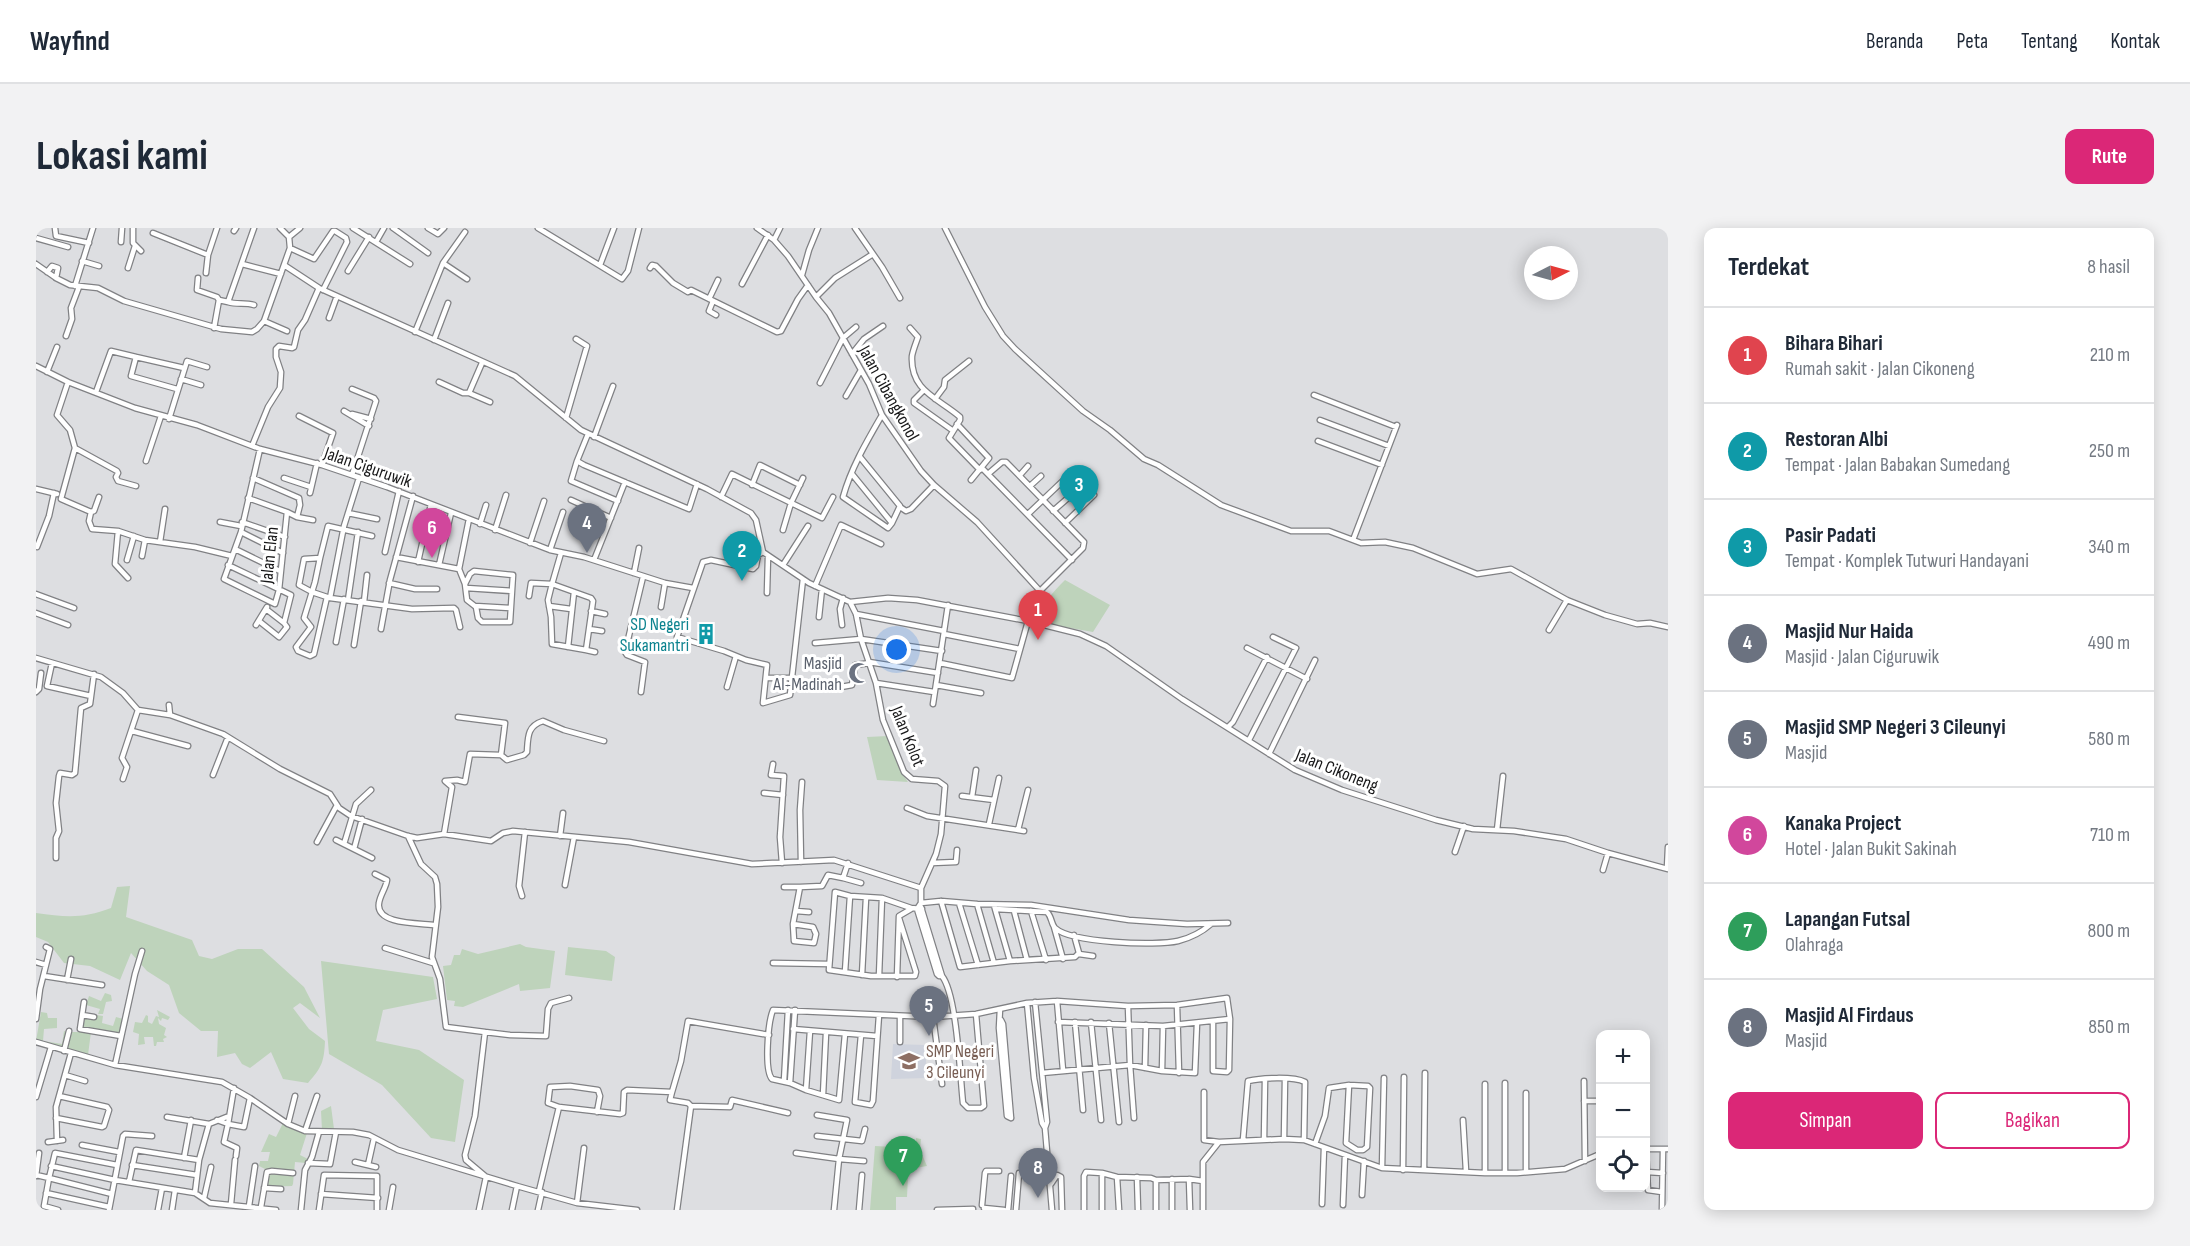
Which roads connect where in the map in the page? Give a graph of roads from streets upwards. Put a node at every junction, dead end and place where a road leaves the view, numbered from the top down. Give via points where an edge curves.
1 (55, 228) edge
2 (93, 228) edge
3 (122, 228) edge
4 (133, 228) edge
5 (217, 228) edge
6 (254, 228) edge
7 (300, 228) edge
8 (353, 228) edge
9 (384, 228) edge
10 (393, 228) edge
11 (429, 228) edge
12 (444, 228) edge
13 (540, 228) edge
14 (614, 228) edge
15 (639, 228) edge
16 (756, 228) edge
17 (780, 228) edge
18 (818, 228) edge
19 (855, 228) edge
20 (945, 228) edge
21 (282, 229) edge
22 (465, 232) dead end
23 (153, 233) dead end
24 (768, 235) junction
25 (289, 237) junction
26 (369, 237) junction
27 (36, 238) edge
28 (774, 240) junction
29 (121, 242) dead end
30 (376, 242) junction
31 (89, 243) junction
32 (135, 246) junction
33 (68, 247) dead end
34 (290, 248) junction
35 (141, 251) dead end
36 (428, 253) dead end
37 (873, 254) junction
38 (208, 255) junction
39 (82, 261) junction
40 (36, 264) edge
41 (242, 264) junction
42 (410, 264) dead end
43 (443, 264) junction
44 (284, 265) junction
45 (600, 265) junction
46 (99, 266) dead end
47 (129, 268) dead end
48 (650, 268) dead end
49 (348, 271) dead end
50 (47, 272) junction
51 (206, 273) dead end
52 (281, 273) junction
53 (802, 275) junction
54 (56, 278) junction
55 (198, 278) dead end
56 (467, 279) dead end
57 (718, 280) dead end
58 (742, 284) dead end
59 (808, 285) junction
60 (77, 287) junction
61 (321, 289) junction
62 (337, 296) junction
63 (816, 297) junction
64 (900, 298) dead end
65 (219, 300) junction
66 (711, 300) junction
67 (228, 302) junction
68 (448, 303) dead end
69 (254, 305) dead end
70 (716, 315) dead end
71 (329, 318) dead end
72 (264, 321) junction
73 (883, 326) dead end
74 (214, 327) junction
75 (856, 327) dead end
76 (910, 328) dead end
77 (287, 331) dead end
78 (415, 332) junction
79 (66, 336) dead end
80 (843, 338) junction
81 (576, 339) dead end
82 (434, 340) junction
83 (57, 347) dead end
84 (852, 354) junction
85 (136, 357) junction
86 (969, 361) dead end
87 (482, 363) junction
88 (36, 366) edge
89 (207, 367) dead end
90 (184, 368) junction
91 (861, 370) junction
92 (47, 372) junction
93 (181, 379) junction
94 (68, 382) junction
95 (439, 382) dead end
96 (820, 382) dead end
97 (201, 386) dead end
98 (613, 386) dead end
99 (177, 389) junction
100 (352, 389) dead end
101 (923, 391) junction
102 (96, 392) junction
103 (469, 393) junction
104 (1314, 395) dead end
105 (846, 396) dead end
106 (935, 399) junction
107 (490, 402) dead end
108 (882, 415) junction
109 (299, 416) dead end
110 (161, 417) junction
111 (169, 418) junction
112 (566, 418) junction
113 (371, 419) junction
114 (1320, 420) dead end
115 (957, 424) junction
116 (369, 426) junction
117 (952, 430) junction
118 (588, 434) junction
119 (594, 437) junction
120 (1318, 441) dead end
121 (252, 446) junction
122 (1389, 446) junction
123 (75, 448) junction
124 (260, 449) junction
125 (860, 457) junction
126 (146, 461) dead end
127 (577, 461) junction
128 (320, 464) junction
129 (1382, 465) junction
130 (1028, 466) dead end
131 (981, 469) junction
132 (852, 474) junction
133 (988, 474) junction
134 (352, 475) junction
135 (1020, 475) junction
136 (1041, 476) dead end
137 (1068, 476) dead end
138 (253, 478) junction
139 (284, 478) dead end
140 (359, 478) junction
141 (803, 478) dead end
142 (1090, 478) dead end
143 (971, 480) dead end
144 (625, 482) junction
145 (697, 484) junction
146 (752, 485) junction
147 (800, 485) junction
148 (934, 485) junction
149 (136, 486) dead end
150 (1030, 486) junction
151 (311, 487) junction
152 (36, 489) edge
153 (399, 491) junction
154 (54, 493) junction
155 (310, 494) dead end
156 (61, 495) junction
157 (506, 495) dead end
158 (1094, 495) dead end
159 (413, 496) junction
160 (721, 496) junction
161 (99, 497) dead end
162 (833, 497) dead end
163 (248, 498) junction
164 (1043, 499) junction
165 (544, 501) dead end
166 (572, 501) dead end
167 (618, 501) junction
168 (791, 503) junction
169 (431, 504) junction
170 (486, 505) dead end
171 (900, 507) junction
172 (165, 509) dead end
173 (1053, 511) junction
174 (91, 512) junction
175 (287, 512) junction
176 (563, 512) dead end
177 (348, 513) junction
178 (451, 513) junction
179 (1028, 514) junction
180 (297, 517) junction
181 (612, 518) junction
182 (377, 519) dead end
183 (469, 519) junction
184 (313, 520) dead end
185 (220, 522) dead end
186 (892, 523) junction
187 (1065, 523) junction
188 (480, 524) junction
189 (241, 526) junction
190 (808, 526) dead end
191 (343, 530) junction
192 (495, 530) junction
193 (783, 530) dead end
194 (118, 531) junction
195 (358, 532) junction
196 (575, 532) dead end
197 (604, 533) junction
198 (134, 536) junction
199 (372, 536) dead end
200 (285, 537) junction
201 (145, 540) junction
202 (1353, 540) junction
203 (160, 542) junction
204 (530, 543) junction
205 (881, 544) dead end
206 (37, 548) edge
207 (639, 548) dead end
208 (235, 549) junction
209 (550, 550) junction
210 (385, 552) dead end
211 (283, 553) junction
212 (561, 553) junction
213 (766, 554) junction
214 (142, 556) dead end
215 (232, 556) junction
216 (396, 557) junction
217 (320, 558) junction
218 (127, 560) dead end
219 (594, 560) junction
220 (1072, 560) junction
221 (418, 562) junction
222 (228, 565) junction
223 (439, 565) junction
224 (783, 566) junction
225 (459, 569) junction
226 (280, 572) junction
227 (634, 573) junction
228 (367, 575) dead end
229 (643, 577) junction
230 (128, 578) dead end
231 (803, 579) junction
232 (389, 583) junction
233 (665, 583) junction
234 (552, 584) junction
235 (465, 586) junction
236 (815, 586) junction
237 (693, 588) junction
238 (437, 589) dead end
239 (822, 589) junction
240 (279, 591) junction
241 (512, 591) junction
242 (1040, 591) junction
243 (312, 592) junction
244 (574, 592) junction
245 (767, 593) dead end
246 (36, 594) edge
247 (529, 596) dead end
248 (329, 598) junction
249 (843, 598) junction
250 (346, 600) junction
251 (1568, 600) junction
252 (362, 602) junction
253 (850, 602) junction
254 (273, 603) junction
255 (384, 605) junction
256 (475, 606) junction
257 (549, 606) junction
258 (661, 607) dead end
259 (74, 608) dead end
260 (510, 608) junction
261 (948, 608) junction
262 (266, 609) junction
263 (571, 609) junction
264 (591, 611) junction
265 (36, 614) edge
266 (605, 614) dead end
267 (856, 614) junction
268 (819, 617) dead end
269 (1028, 621) junction
270 (284, 623) junction
271 (68, 625) dead end
272 (842, 625) dead end
273 (460, 627) dead end
274 (1668, 627) edge
275 (381, 629) dead end
276 (588, 629) junction
277 (1549, 630) dead end
278 (602, 631) dead end
279 (944, 633) junction
280 (1273, 637) dead end
281 (861, 639) junction
282 (336, 642) dead end
283 (814, 643) dead end
284 (354, 645) dead end
285 (568, 647) junction
286 (1247, 648) dead end
287 (1020, 649) junction
288 (586, 650) junction
289 (942, 651) junction
290 (595, 652) dead end
291 (736, 656) junction
292 (1267, 657) junction
293 (36, 658) edge
294 (1315, 660) dead end
295 (52, 663) junction
296 (870, 663) junction
297 (939, 663) junction
298 (1286, 668) junction
299 (39, 672) edge
300 (938, 673) junction
301 (49, 674) junction
302 (94, 674) junction
303 (767, 678) junction
304 (791, 678) junction
305 (1307, 679) junction
306 (876, 683) junction
307 (936, 685) junction
308 (728, 687) dead end
309 (841, 687) dead end
310 (36, 692) edge
311 (641, 692) dead end
312 (934, 692) junction
313 (981, 693) dead end
314 (92, 696) junction
315 (933, 704) dead end
316 (169, 705) dead end
317 (138, 710) junction
318 (170, 715) junction
319 (458, 717) dead end
320 (1228, 727) junction
321 (132, 730) junction
322 (228, 737) junction
323 (604, 741) dead end
324 (1249, 741) junction
325 (188, 746) dead end
326 (1269, 754) junction
327 (501, 755) junction
328 (773, 764) dead end
329 (976, 770) dead end
330 (213, 775) dead end
331 (1503, 776) dead end
332 (999, 778) dead end
333 (123, 779) dead end
334 (802, 782) dead end
335 (371, 790) dead end
336 (1029, 790) dead end
337 (764, 793) dead end
338 (783, 795) junction
339 (962, 796) dead end
340 (972, 797) junction
341 (994, 800) junction
342 (338, 805) junction
343 (907, 808) dead end
344 (563, 813) dead end
345 (351, 816) junction
346 (943, 817) junction
347 (362, 819) junction
348 (989, 824) junction
349 (1464, 826) junction
350 (1018, 830) junction
351 (1497, 830) junction
352 (1024, 831) dead end
353 (525, 832) junction
354 (444, 834) junction
355 (408, 836) junction
356 (560, 836) junction
357 (573, 837) junction
358 (336, 840) dead end
359 (317, 842) dead end
360 (344, 844) junction
361 (1668, 847) edge
362 (354, 849) junction
363 (957, 850) dead end
364 (1455, 852) dead end
365 (1608, 853) junction
366 (56, 858) dead end
367 (372, 858) dead end
368 (801, 862) junction
369 (782, 863) junction
370 (848, 863) junction
371 (932, 863) junction
372 (1667, 869) edge
373 (1603, 870) dead end
374 (375, 874) dead end
375 (843, 878) junction
376 (861, 883) dead end
377 (565, 885) dead end
378 (784, 886) dead end
379 (800, 887) junction
380 (921, 888) junction
381 (522, 896) dead end
382 (850, 896) junction
383 (867, 898) junction
384 (882, 898) junction
385 (941, 901) junction
386 (959, 903) junction
387 (977, 904) junction
388 (918, 907) junction
389 (995, 907) junction
390 (1014, 910) junction
391 (796, 911) junction
392 (1031, 911) junction
393 (809, 912) dead end
394 (899, 918) junction
395 (793, 924) junction
396 (1211, 924) junction
397 (1228, 924) dead end
398 (435, 925) junction
399 (1054, 927) junction
400 (1074, 935) junction
401 (46, 947) dead end
402 (385, 948) dead end
403 (142, 951) dead end
404 (1078, 954) junction
405 (1093, 956) dead end
406 (71, 959) dead end
407 (1063, 959) junction
408 (1027, 960) junction
409 (1046, 960) junction
410 (1010, 961) junction
411 (36, 962) edge
412 (433, 963) junction
413 (773, 963) dead end
414 (994, 963) junction
415 (829, 964) junction
416 (46, 965) junction
417 (978, 965) junction
418 (845, 972) junction
419 (862, 975) junction
420 (44, 976) junction
421 (879, 976) junction
422 (897, 977) junction
423 (67, 980) junction
424 (102, 985) dead end
425 (38, 988) edge
426 (569, 998) dead end
427 (1057, 1000) junction
428 (84, 1002) dead end
429 (1035, 1002) junction
430 (1027, 1003) junction
431 (1177, 1005) junction
432 (1128, 1006) junction
433 (1000, 1009) junction
434 (788, 1010) junction
435 (795, 1010) junction
436 (976, 1014) junction
437 (82, 1015) junction
438 (879, 1015) junction
439 (900, 1016) junction
440 (954, 1016) junction
441 (36, 1017) edge
442 (94, 1017) dead end
443 (933, 1017) junction
444 (1230, 1018) junction
445 (1001, 1020) junction
446 (1213, 1021) junction
447 (1058, 1022) junction
448 (1076, 1022) junction
449 (1091, 1022) junction
450 (1109, 1023) junction
451 (1197, 1023) junction
452 (1128, 1024) junction
453 (1146, 1025) junction
454 (1178, 1025) junction
455 (1163, 1026) junction
456 (793, 1029) junction
457 (69, 1031) dead end
458 (810, 1031) junction
459 (485, 1032) junction
460 (826, 1032) junction
461 (845, 1034) junction
462 (769, 1035) junction
463 (861, 1035) junction
464 (121, 1036) junction
465 (877, 1036) junction
466 (36, 1042) edge
467 (900, 1042) dead end
468 (51, 1047) junction
469 (64, 1051) junction
470 (71, 1053) junction
471 (115, 1065) junction
472 (1130, 1065) junction
473 (1113, 1066) junction
474 (1096, 1067) junction
475 (1080, 1068) junction
476 (1145, 1068) junction
477 (1063, 1070) junction
478 (1162, 1071) junction
479 (1042, 1073) junction
480 (1179, 1073) junction
481 (1425, 1073) dead end
482 (65, 1076) junction
483 (1404, 1077) dead end
484 (1384, 1078) dead end
485 (1285, 1079) junction
486 (1265, 1080) junction
487 (85, 1081) dead end
488 (784, 1081) junction
489 (1584, 1082) dead end
490 (790, 1083) junction
491 (1505, 1083) dead end
492 (942, 1084) dead end
493 (1485, 1084) dead end
494 (1349, 1085) junction
495 (37, 1086) edge
496 (234, 1088) junction
497 (806, 1090) junction
498 (672, 1092) junction
499 (1204, 1092) dead end
500 (1526, 1093) dead end
501 (822, 1095) junction
502 (59, 1096) junction
503 (295, 1096) dead end
504 (316, 1096) dead end
505 (36, 1097) edge
506 (250, 1098) junction
507 (1584, 1101) junction
508 (1596, 1101) edge
509 (691, 1106) junction
510 (560, 1107) junction
511 (1083, 1110) dead end
512 (597, 1112) junction
513 (788, 1113) dead end
514 (817, 1115) dead end
515 (229, 1116) junction
516 (167, 1117) dead end
517 (56, 1118) junction
518 (1134, 1118) dead end
519 (191, 1120) junction
520 (217, 1120) junction
521 (1101, 1120) dead end
522 (1463, 1120) dead end
523 (1119, 1122) dead end
524 (208, 1124) junction
525 (228, 1124) junction
526 (288, 1124) junction
527 (1045, 1128) junction
528 (865, 1130) dead end
529 (305, 1131) junction
530 (319, 1132) junction
531 (336, 1132) junction
532 (152, 1136) dead end
533 (817, 1136) dead end
534 (375, 1138) junction
535 (844, 1139) junction
536 (1284, 1139) junction
537 (1243, 1140) junction
538 (1264, 1140) junction
539 (1304, 1140) junction
540 (48, 1142) dead end
541 (1219, 1142) junction
542 (1315, 1144) junction
543 (82, 1145) dead end
544 (584, 1148) dead end
545 (1324, 1148) junction
546 (1650, 1149) edge
547 (1666, 1149) edge
548 (119, 1152) junction
549 (39, 1153) dead end
550 (796, 1153) dead end
551 (1345, 1155) junction
552 (1596, 1156) edge
553 (184, 1158) junction
554 (839, 1159) junction
555 (199, 1160) junction
556 (864, 1161) dead end
557 (1364, 1161) junction
558 (1585, 1161) junction
559 (355, 1162) dead end
560 (308, 1163) junction
561 (117, 1165) junction
562 (132, 1165) junction
563 (368, 1165) junction
564 (51, 1166) junction
565 (255, 1166) dead end
566 (211, 1167) dead end
567 (376, 1167) dead end
568 (1382, 1168) junction
569 (1403, 1170) junction
570 (1424, 1170) junction
571 (999, 1171) dead end
572 (1466, 1171) junction
573 (1526, 1172) junction
574 (293, 1173) dead end
575 (1019, 1173) dead end
576 (1102, 1173) junction
577 (1485, 1173) junction
578 (1505, 1173) junction
579 (1650, 1173) edge
580 (1663, 1173) junction
581 (196, 1175) junction
582 (862, 1175) dead end
583 (36, 1176) edge
584 (485, 1176) junction
585 (1011, 1176) dead end
586 (1117, 1177) junction
587 (1137, 1177) junction
588 (48, 1178) junction
589 (1172, 1179) junction
590 (1189, 1179) junction
591 (115, 1180) junction
592 (1156, 1180) junction
593 (1203, 1180) junction
594 (129, 1182) junction
595 (1051, 1184) junction
596 (517, 1186) junction
597 (393, 1187) dead end
598 (162, 1188) junction
599 (264, 1188) junction
600 (176, 1190) junction
601 (281, 1190) dead end
602 (1650, 1190) edge
603 (195, 1192) junction
604 (541, 1192) junction
605 (1662, 1192) junction
606 (46, 1193) junction
607 (112, 1194) junction
608 (321, 1194) junction
609 (1362, 1195) dead end
610 (204, 1198) junction
611 (378, 1198) junction
612 (210, 1203) junction
613 (577, 1203) junction
614 (231, 1204) junction
615 (1322, 1204) dead end
616 (1343, 1205) dead end
617 (249, 1206) junction
618 (261, 1207) junction
619 (984, 1208) edge
620 (49, 1209) edge
621 (109, 1209) edge
622 (620, 1209) edge
623 (973, 1209) edge
624 (58, 1210) edge
625 (158, 1210) edge
626 (172, 1210) edge
627 (210, 1210) edge
628 (276, 1210) edge
629 (301, 1210) edge
630 (319, 1210) edge
631 (377, 1210) edge
632 (389, 1210) edge
633 (479, 1210) edge
634 (512, 1210) edge
635 (538, 1210) edge
636 (637, 1210) edge
637 (677, 1210) edge
638 (834, 1210) edge
639 (859, 1210) edge
640 (937, 1210) edge
641 (1006, 1210) edge
642 (1016, 1210) edge
643 (1052, 1210) edge
644 (1062, 1210) edge
645 (1084, 1210) edge
646 (1102, 1210) edge
647 (1119, 1210) edge
648 (1138, 1210) edge
649 (1156, 1210) edge
650 (1172, 1210) edge
651 (1190, 1210) edge
652 (1203, 1210) edge
653 (1662, 1210) edge

1 - 31 street via 56,236
2 - 31 street
3 - 29 street
4 - 32 street
5 - 38 street
6 - 41 street
7 - 25 street
8 - 26 street
9 - 30 street
10 - 36 street
11 - 12 street via 438,234
13 - 45 street
14 - 45 street
15 - 45 street via 623,279
16 - 24 street, Jalan Cibangkonol
17 - 28 street
18 - 53 street
19 - 37 street
20 - 202 street via 1003,336 1078,407 1144,459 1232,510 1291,531 1329,531
21 - 25 street
22 - 43 street
23 - 38 street
24 - 28 street, Jalan Cibangkonol
24 - 58 street
25 - 34 street
26 - 30 street
26 - 49 street
27 - 33 street
28 - 53 street, Jalan Cibangkonol
30 - 42 street
31 - 39 street
32 - 35 street
32 - 47 street
34 - 44 street
34 - 61 street via 314,259 333,231 346,238
37 - 63 street via 835,278
37 - 64 street
38 - 51 street
39 - 46 street
39 - 60 street
40 - 50 street
41 - 52 street
41 - 67 street
43 - 56 street
43 - 78 street
44 - 52 street
44 - 61 street
48 - 66 street via 656,266 688,292
50 - 54 street
50 - 54 street via 52,266 58,268
52 - 72 street
53 - 59 street, Jalan Cibangkonol
54 - 60 street
55 - 65 street via 197,290
57 - 66 street
59 - 63 street, Jalan Cibangkonol
59 - 66 street via 780,332
60 - 74 street via 98,288 124,301
60 - 79 street via 69,305 72,319
61 - 62 street
61 - 121 street via 298,330 293,348 276,349 281,383
62 - 71 street
62 - 78 street
63 - 80 street, Jalan Cibangkonol
65 - 67 street
65 - 74 street
66 - 70 street via 709,311
67 - 69 street
68 - 82 street
72 - 74 street via 252,332
72 - 77 street
73 - 84 street via 864,339
75 - 80 street
76 - 101 street via 918,337 912,357
78 - 82 street
80 - 84 street, Jalan Cibangkonol
80 - 96 street
81 - 112 street via 587,346
82 - 87 street
83 - 92 street
84 - 91 street, Jalan Cibangkonol
85 - 90 street
85 - 99 street via 131,376
85 - 102 street via 111,351
86 - 106 street via 946,378
87 - 103 street
87 - 112 street via 519,378
88 - 92 street, Jalan Ciguruwik
89 - 90 street via 188,361
90 - 93 street
91 - 105 street
91 - 108 street, Jalan Cibangkonol
92 - 94 street, Jalan Ciguruwik
93 - 97 street
93 - 99 street
94 - 102 street, Jalan Ciguruwik
94 - 123 street via 57,415 70,430
95 - 103 street
98 - 119 street
99 - 111 street
100 - 113 street via 376,399
101 - 106 street
101 - 117 street via 914,404
102 - 110 street, Jalan Ciguruwik
103 - 107 street
104 - 122 street via 1397,426
106 - 115 street via 958,415
108 - 125 street
108 - 148 street, Jalan Cibangkonol
109 - 128 street via 333,433
110 - 111 street, Jalan Ciguruwik
110 - 126 street
111 - 121 street, Jalan Ciguruwik
112 - 118 street
113 - 116 street
113 - 116 street via 344,411
114 - 122 street
115 - 117 street
115 - 131 street via 989,456
116 - 134 street
117 - 131 street via 951,441
118 - 119 street
118 - 127 street
119 - 145 street
120 - 129 street
121 - 124 street, Jalan Ciguruwik
122 - 129 street
123 - 149 street via 117,471 118,482
123 - 156 street
124 - 128 street, Jalan Ciguruwik
124 - 138 street
125 - 132 street
125 - 171 street
127 - 144 street
127 - 167 street via 572,482
128 - 134 street, Jalan Ciguruwik
128 - 151 street
129 - 202 street
130 - 135 street
131 - 133 street
131 - 143 street
132 - 186 street
132 - 186 street via 843,495 845,500 885,528
133 - 135 street via 1004,461
133 - 179 street
134 - 140 street, Jalan Ciguruwik
135 - 150 street
136 - 150 street
137 - 164 street
138 - 163 street
138 - 180 street via 300,498
139 - 151 street
140 - 153 street, Jalan Ciguruwik
140 - 177 street
141 - 147 street
142 - 173 street
144 - 145 street via 689,509
144 - 167 street
145 - 160 street
146 - 147 street via 760,465
146 - 160 street via 732,474
146 - 168 street
147 - 168 street
148 - 171 street via 911,509
148 - 242 street, Jalan Cibangkonol via 977,522
150 - 164 street
151 - 155 street
152 - 154 street
153 - 159 street, Jalan Ciguruwik
153 - 210 street
154 - 156 street
154 - 206 street
156 - 174 street via 64,501
157 - 192 street
158 - 187 street
159 - 169 street, Jalan Ciguruwik
159 - 216 street
160 - 213 street via 754,516
161 - 174 street
162 - 168 street via 822,518
163 - 175 street, Jalan Elan
163 - 189 street
164 - 173 street
164 - 179 street
165 - 204 street
166 - 181 street
167 - 181 street
168 - 193 street
169 - 178 street, Jalan Ciguruwik
169 - 221 street
170 - 188 street
171 - 186 street
172 - 203 street
173 - 187 street
174 - 194 street via 92,529
175 - 180 street
175 - 200 street, Jalan Elan
176 - 209 street
177 - 182 street
177 - 191 street
178 - 183 street, Jalan Ciguruwik
178 - 223 street
179 - 220 street
180 - 184 street
181 - 197 street
183 - 188 street, Jalan Ciguruwik
183 - 225 street
185 - 189 street
187 - 220 street via 1085,545
188 - 192 street, Jalan Ciguruwik
189 - 200 street
189 - 208 street
189 - 211 street
190 - 224 street
191 - 195 street
191 - 217 street via 327,526
191 - 248 street
192 - 204 street, Jalan Ciguruwik
194 - 198 street
194 - 230 street via 115,564
195 - 199 street
195 - 250 street
196 - 197 street via 578,526
197 - 219 street
198 - 201 street
198 - 218 street
200 - 211 street, Jalan Elan
201 - 203 street
201 - 214 street
202 - 251 street via 1413,548 1477,574 1511,569
203 - 215 street
204 - 209 street, Jalan Ciguruwik
205 - 236 street via 840,525
207 - 227 street
208 - 215 street
208 - 226 street
209 - 212 street, Jalan Ciguruwik
211 - 226 street, Jalan Elan
212 - 219 street, Jalan Ciguruwik
212 - 234 street
213 - 224 street
213 - 237 street via 758,555 753,569 704,561
213 - 245 street
215 - 222 street
216 - 221 street
216 - 232 street
217 - 243 street
217 - 243 street via 304,560 298,583
219 - 227 street, Jalan Ciguruwik
220 - 242 street
221 - 223 street
222 - 240 street
222 - 254 street via 224,579
223 - 225 street
224 - 231 street
225 - 235 street
226 - 240 street, Jalan Elan
227 - 229 street, Jalan Ciguruwik
228 - 252 street
229 - 233 street, Jalan Ciguruwik
229 - 311 street via 626,652 645,662
231 - 236 street
231 - 304 street
232 - 238 street
232 - 255 street
233 - 237 street, Jalan Ciguruwik
233 - 258 street
234 - 244 street
234 - 247 street via 531,583
234 - 257 street
235 - 241 street
235 - 241 street via 474,571 512,574
235 - 256 street via 467,600
236 - 239 street
237 - 291 street via 677,637
239 - 249 street
239 - 268 street
240 - 254 street, Jalan Elan
240 - 270 street via 292,596
241 - 260 street
242 - 269 street
243 - 248 street
243 - 248 street via 304,618 311,627 296,648 313,656
244 - 263 street
244 - 264 street via 592,600
246 - 259 street
248 - 250 street
249 - 253 street
249 - 272 street
250 - 252 street
250 - 282 street
251 - 274 street via 1637,624
251 - 277 street
252 - 255 street
252 - 284 street
253 - 261 street, Jalan Cikoneng via 901,598
253 - 267 street, Jalan Kolot
254 - 262 street, Jalan Elan
255 - 273 street via 454,608
255 - 275 street
256 - 260 street
256 - 260 street via 484,622 510,623
257 - 263 street
257 - 285 street via 552,644
261 - 269 street, Jalan Cikoneng
261 - 279 street
262 - 270 street
262 - 270 street, Jalan Elan via 257,623 279,637 287,627
263 - 285 street
264 - 266 street
264 - 276 street
265 - 271 street
267 - 279 street
267 - 281 street, Jalan Kolot
269 - 287 street
269 - 320 street, Jalan Cikoneng via 1080,634 1106,646
276 - 278 street
276 - 288 street
279 - 287 street
279 - 289 street
280 - 298 street via 1296,648
281 - 283 street
281 - 289 street
281 - 296 street, Jalan Kolot
285 - 288 street
286 - 292 street
287 - 297 street via 1012,678
288 - 290 street
289 - 297 street
291 - 303 street via 766,664
291 - 308 street
292 - 298 street
292 - 320 street
293 - 295 street
294 - 305 street
295 - 301 street
295 - 302 street
296 - 300 street
296 - 306 street, Jalan Kolot
296 - 309 street via 855,665 854,683
297 - 300 street
298 - 305 street
298 - 324 street
299 - 301 street
299 - 310 street
300 - 307 street
301 - 314 street via 47,686
302 - 314 street
302 - 317 street via 116,688
303 - 304 street
303 - 304 street via 764,703 790,695
305 - 326 street
306 - 312 street
306 - 346 street, Jalan Kolot via 883,720 904,772 912,779 938,781 945,786
307 - 312 street
307 - 313 street
312 - 315 street
314 - 366 street via 90,704 81,708 75,772 59,776
316 - 318 street
317 - 318 street
317 - 321 street
318 - 322 street
319 - 327 street via 505,723
320 - 324 street, Jalan Cikoneng
321 - 325 street
321 - 333 street via 122,758 127,767
322 - 330 street
322 - 342 street via 279,769 330,794
323 - 327 street via 543,721 531,728 526,754 507,760
324 - 326 street, Jalan Cikoneng
326 - 349 street, Jalan Cikoneng via 1342,790
327 - 354 street via 470,754 465,782 445,781 452,788
328 - 338 street via 771,775 784,776
329 - 340 street
331 - 351 street
332 - 341 street
334 - 368 street
335 - 345 street via 360,799
336 - 350 street
337 - 338 street
338 - 369 street
339 - 340 street
340 - 341 street
341 - 348 street
342 - 345 street
342 - 359 street
343 - 346 street
344 - 356 street
345 - 347 street
345 - 360 street
346 - 348 street
346 - 371 street, Jalan Kolot
347 - 355 street
347 - 362 street
348 - 350 street
349 - 351 street, Jalan Cikoneng
349 - 364 street
350 - 352 street
351 - 365 street, Jalan Cikoneng via 1566,839
353 - 354 street via 507,831 491,841
353 - 356 street
353 - 381 street via 519,886
354 - 355 street
355 - 398 street via 423,866 436,881
356 - 357 street
357 - 369 street via 629,842 752,864
357 - 377 street
358 - 360 street
360 - 362 street
361 - 372 street
362 - 367 street
363 - 371 street via 956,862
365 - 372 street, Jalan Cikoneng
365 - 373 street
368 - 369 street
368 - 370 street
370 - 375 street
370 - 380 street
371 - 380 street, Jalan Kolot
374 - 398 street via 387,880 378,905 386,917
375 - 376 street
375 - 379 street via 828,875 822,886
378 - 379 street
379 - 391 street
380 - 388 street
382 - 383 street
382 - 415 street via 834,894
382 - 418 street
383 - 384 street
383 - 419 street
384 - 388 street
384 - 421 street
385 - 386 street
385 - 388 street
385 - 417 street via 960,967
386 - 387 street
386 - 417 street
387 - 389 street
387 - 414 street
388 - 394 street
388 - 440 street via 948,986
389 - 390 street
389 - 396 street via 1044,906 1104,918
389 - 410 street
390 - 392 street
390 - 408 street
391 - 393 street
391 - 395 street
392 - 399 street via 1047,912
392 - 409 street
394 - 422 street
394 - 422 street via 916,974
395 - 395 street via 813,927 814,944 794,941
396 - 397 street
396 - 400 street via 1197,934 1173,942 1119,944
398 - 412 street
399 - 400 street
399 - 407 street
400 - 404 street
401 - 416 street via 50,949
402 - 412 street
403 - 464 street
404 - 405 street
404 - 407 street
406 - 423 street
407 - 409 street
408 - 409 street
408 - 410 street
410 - 414 street
411 - 416 street
412 - 459 street via 440,979 446,1027
413 - 415 street
414 - 417 street
415 - 418 street via 831,972
416 - 420 street
418 - 419 street
419 - 421 street
420 - 423 street
420 - 425 street
421 - 422 street
423 - 424 street
425 - 441 street
426 - 459 street via 551,1003 546,1036
427 - 429 street
427 - 432 street
427 - 447 street
428 - 437 street
429 - 430 street
429 - 479 street
430 - 433 street
430 - 527 street via 1036,1089
431 - 432 street
431 - 444 street via 1228,998
431 - 454 street
432 - 452 street
433 - 436 street
433 - 445 street
434 - 435 street
434 - 462 street via 772,1011
434 - 488 street
435 - 438 street
435 - 456 street
436 - 440 street
436 - 440 street via 984,1106 981,1108 968,1108 963,1103
437 - 442 street
437 - 464 street via 80,1029
438 - 439 street
438 - 465 street
439 - 443 street
439 - 467 street
440 - 443 street
443 - 492 street
444 - 446 street
444 - 446 street via 1227,1071 1213,1071
445 - 445 street via 1003,1024 1011,1118 1007,1116
446 - 451 street
447 - 448 street
447 - 477 street
448 - 449 street
448 - 475 street
449 - 450 street
449 - 474 street
450 - 452 street
450 - 473 street
451 - 454 street
451 - 480 street via 1196,1072
452 - 453 street
452 - 472 street
453 - 455 street
453 - 476 street
454 - 455 street
454 - 480 street
455 - 478 street
456 - 458 street
456 - 490 street
457 - 469 street
458 - 460 street
458 - 497 street
459 - 584 street via 476,1108 465,1155
460 - 461 street
460 - 501 street
461 - 463 street
461 - 501 street via 839,1100
462 - 488 street via 768,1074
462 - 498 street via 688,1021
463 - 465 street
463 - 465 street via 855,1102 872,1105
464 - 471 street
466 - 468 street
468 - 469 street
468 - 495 street
469 - 470 street
470 - 471 street
470 - 482 street
471 - 496 street via 222,1082
472 - 473 street
472 - 476 street
472 - 518 street
473 - 474 street
473 - 523 street
474 - 475 street
474 - 521 street
475 - 477 street
475 - 511 street
476 - 478 street
477 - 479 street
478 - 480 street
479 - 527 street
481 - 570 street
482 - 487 street
482 - 502 street
483 - 569 street
484 - 568 street
485 - 486 street
485 - 536 street
485 - 539 street via 1305,1082
486 - 537 street via 1247,1083
486 - 538 street
488 - 490 street
489 - 507 street
490 - 497 street
491 - 578 street
493 - 577 street
494 - 494 street via 1346,1143 1363,1150 1367,1147 1370,1089
494 - 542 street via 1329,1088
495 - 505 street
496 - 506 street
496 - 515 street
497 - 501 street
498 - 509 street via 670,1100
498 - 512 street via 627,1090 622,1114
499 - 541 street via 1204,1140
500 - 573 street
502 - 517 street
502 - 517 street via 109,1110 102,1127
503 - 526 street
504 - 529 street
506 - 525 street via 244,1127
506 - 526 street
507 - 508 street
507 - 558 street
509 - 513 street via 730,1107 732,1100
509 - 637 street
510 - 512 street
510 - 512 street via 548,1103 552,1086 598,1090
510 - 604 street
514 - 535 street via 847,1120
515 - 520 street
515 - 525 street
516 - 519 street
517 - 540 street via 60,1141
519 - 524 street
519 - 553 street
520 - 524 street
520 - 525 street
522 - 572 street
524 - 555 street
525 - 614 street via 224,1142 236,1147
526 - 529 street
527 - 595 street
528 - 535 street via 862,1141
529 - 530 street
530 - 531 street
530 - 560 street
531 - 534 street
531 - 560 street via 330,1164
532 - 548 street via 124,1134
533 - 535 street
534 - 563 street
534 - 584 street via 398,1150
535 - 554 street
536 - 538 street
536 - 539 street
537 - 538 street
537 - 541 street
539 - 542 street
541 - 593 street via 1203,1162
542 - 545 street
543 - 548 street
544 - 613 street
545 - 551 street
545 - 615 street
546 - 547 street
547 - 580 street
548 - 561 street
549 - 583 street
550 - 554 street
551 - 557 street
551 - 616 street
552 - 558 street
553 - 555 street
553 - 562 street via 136,1150
554 - 556 street
554 - 638 street
555 - 581 street
557 - 568 street
557 - 609 street
558 - 573 street via 1564,1168
559 - 563 street
560 - 629 street
561 - 564 street via 55,1153
561 - 591 street
562 - 581 street
562 - 594 street
563 - 567 street
564 - 588 street
564 - 591 street
565 - 617 street
566 - 610 street
568 - 569 street
569 - 570 street
570 - 572 street
571 - 619 street via 985,1173
572 - 577 street
573 - 578 street
574 - 599 street via 269,1171
575 - 642 street
576 - 586 street
576 - 645 street via 1085,1174
576 - 646 street
577 - 578 street
579 - 580 street
580 - 605 street
581 - 603 street
582 - 639 street
583 - 588 street
584 - 596 street
584 - 633 street
585 - 641 street
586 - 587 street
586 - 647 street
587 - 592 street
587 - 648 street
588 - 606 street
588 - 607 street
589 - 590 street
589 - 592 street
589 - 650 street
590 - 593 street
590 - 651 street
591 - 594 street
591 - 607 street
592 - 649 street
593 - 652 street
594 - 598 street
595 - 643 street
595 - 644 street via 1059,1175
596 - 604 street
596 - 634 street
597 - 632 street
598 - 600 street
598 - 625 street
599 - 601 street
599 - 618 street
600 - 603 street
600 - 626 street
602 - 605 street
603 - 610 street
604 - 613 street
604 - 635 street
605 - 653 street
606 - 620 street via 44,1205
606 - 621 street
607 - 621 street
608 - 611 street
608 - 611 street via 324,1175 377,1176
608 - 630 street
610 - 612 street
611 - 631 street
612 - 614 street
612 - 627 street
613 - 622 street
614 - 617 street
617 - 618 street
618 - 628 street
619 - 623 street via 978,1205
619 - 641 street
620 - 624 street
622 - 636 street
623 - 640 street

